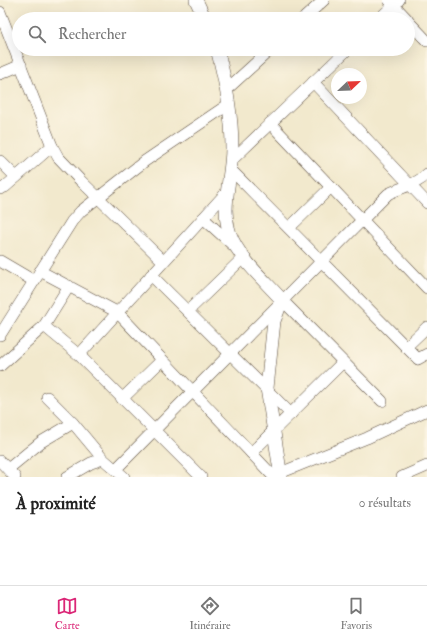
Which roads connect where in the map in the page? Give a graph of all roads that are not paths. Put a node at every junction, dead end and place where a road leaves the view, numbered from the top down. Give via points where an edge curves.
1 (196, 0) edge
2 (324, 0) edge
3 (394, 2) edge
4 (0, 12) edge
5 (202, 12) edge
6 (311, 12) edge
7 (385, 12) edge
8 (401, 12) edge
9 (415, 28) edge
10 (427, 41) edge
11 (12, 42) edge
12 (17, 56) edge
13 (219, 56) edge
14 (263, 56) edge
15 (341, 56) edge
16 (21, 65) junction
17 (0, 74) edge
18 (313, 82) junction
19 (226, 90) junction
20 (229, 104) junction
21 (270, 123) junction
22 (52, 146) junction
23 (0, 161) edge
24 (231, 165) junction
25 (427, 174) edge
26 (16, 177) junction
27 (410, 184) junction
28 (331, 187) junction
29 (0, 189) edge
30 (226, 193) junction
31 (98, 198) junction
32 (427, 203) edge
33 (203, 218) junction
34 (362, 219) junction
35 (289, 228) junction
36 (242, 255) junction
37 (321, 260) junction
38 (0, 261) edge
39 (163, 261) junction
40 (40, 271) junction
41 (151, 275) junction
42 (34, 281) junction
43 (69, 286) junction
44 (427, 288) edge
45 (282, 300) junction
46 (188, 311) junction
47 (117, 312) junction
48 (44, 326) junction
49 (427, 327) edge
50 (0, 335) edge
51 (406, 347) junction
52 (230, 352) junction
53 (427, 354) edge
54 (79, 355) junction
55 (162, 360) junction
56 (343, 362) junction
57 (0, 366) edge
58 (267, 388) junction
59 (191, 391) junction
60 (47, 397) dead end
61 (122, 399) junction
62 (382, 401) dead end
63 (427, 410) edge
64 (291, 414) junction
65 (73, 423) junction
66 (153, 430) junction
67 (273, 432) junction
68 (251, 453) junction
69 (103, 459) junction
70 (427, 466) edge
71 (8, 469) edge
72 (120, 473) edge
73 (279, 476) edge
74 (67, 477) edge
75 (201, 477) edge
76 (402, 477) edge

1 - 5 street
2 - 6 street
3 - 7 street
3 - 8 street
4 - 11 street
9 - 10 street
12 - 16 street
13 - 19 street
14 - 19 street
15 - 18 street
16 - 17 street
16 - 22 street
18 - 21 street
18 - 27 street
19 - 20 street
20 - 24 street
20 - 31 street via 145,161
21 - 24 street
21 - 28 street
22 - 26 street
22 - 31 street via 58,157
23 - 26 street
24 - 30 street
24 - 35 street
25 - 27 street
26 - 29 street
27 - 32 street
27 - 34 street via 388,194
28 - 34 street
28 - 35 street
30 - 33 street
30 - 36 street via 227,226
31 - 39 street
31 - 40 street via 72,221
33 - 36 street
33 - 39 street
34 - 37 street
34 - 44 street
35 - 37 street
36 - 45 street
36 - 46 street
37 - 45 street
37 - 51 street
38 - 42 street
39 - 41 street
40 - 42 street
40 - 43 street
41 - 46 street
41 - 47 street
42 - 50 street
43 - 47 street
43 - 48 street
45 - 52 street
45 - 56 street
45 - 58 street via 274,321
46 - 52 street
47 - 54 street
47 - 55 street
48 - 54 street
48 - 57 street
49 - 51 street
51 - 53 street via 418,359
52 - 58 street
52 - 59 street
54 - 61 street
55 - 59 street
55 - 61 street
56 - 62 street
56 - 64 street
58 - 64 street
58 - 67 street
59 - 66 street
59 - 68 street
60 - 65 street
61 - 66 street
63 - 73 street
64 - 67 street
65 - 69 street
65 - 71 street via 41,442
66 - 72 street
66 - 75 street
67 - 68 street
67 - 73 street
68 - 73 street
69 - 72 street
69 - 74 street
70 - 76 street

